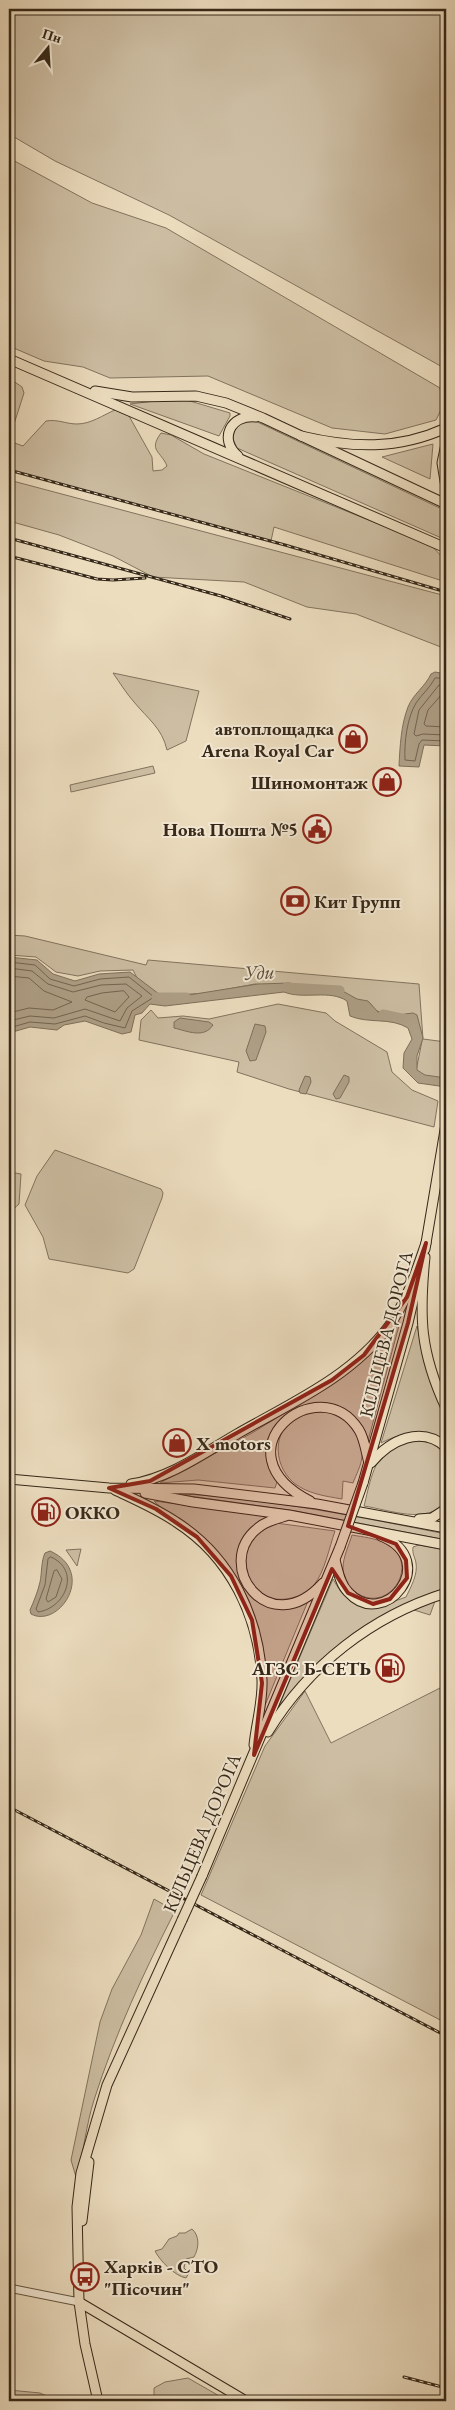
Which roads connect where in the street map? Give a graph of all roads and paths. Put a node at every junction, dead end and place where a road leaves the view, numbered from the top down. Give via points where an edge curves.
1 (9, 359) edge
2 (77, 387) junction
3 (263, 418) junction
4 (446, 428) edge
5 (302, 436) junction
6 (446, 444) edge
7 (247, 462) junction
8 (446, 487) edge
9 (446, 504) edge
10 (446, 548) edge
11 (446, 1124) edge
12 (446, 1128) edge
13 (426, 1243) junction
14 (446, 1408) edge
15 (446, 1447) edge
16 (369, 1465) junction
17 (9, 1479) edge
18 (110, 1488) junction
19 (126, 1488) junction
20 (317, 1504) junction
21 (446, 1509) edge
22 (289, 1515) junction
23 (394, 1518) junction
24 (446, 1528) edge
25 (364, 1529) junction
26 (446, 1545) edge
27 (335, 1560) junction
28 (328, 1577) junction
29 (446, 1593) edge
30 (254, 1755) junction
31 (9, 2288) edge
32 (79, 2302) junction
33 (98, 2401) edge
34 (246, 2401) edge

1 - 2 main road
2 - 3 main road via 124,396 204,398
2 - 7 main road
3 - 5 main road
3 - 7 main road via 240,418 229,430 232,450
4 - 5 main road via 414,441 386,445 344,445
5 - 9 main road
6 - 8 main road via 442,463
7 - 10 main road
11 - 12 main road, КІЛЬЦЕВА ДОРОГА
12 - 13 main road, КІЛЬЦЕВА ДОРОГА
13 - 14 main road via 421,1300 424,1345
13 - 16 main road, КІЛЬЦЕВА ДОРОГА
13 - 18 main road via 407,1297 389,1326 364,1355 332,1380 182,1466 150,1481
15 - 16 main road via 431,1438 409,1437 390,1445
16 - 20 main road via 360,1431 336,1410 308,1409 287,1418 279,1428 271,1449 274,1470 286,1486
16 - 27 main road, КІЛЬЦЕВА ДОРОГА, bridge
17 - 18 main road
18 - 19 main road
18 - 30 main road via 156,1509 197,1537 231,1576 242,1596 257,1640 262,1682
19 - 20 main road via 194,1489
19 - 22 main road via 193,1502
20 - 23 main road
21 - 23 main road via 424,1519
22 - 25 main road
22 - 28 main road via 259,1526 246,1541 241,1560 244,1579 264,1600 274,1604 293,1604 311,1596
23 - 24 main road
25 - 26 main road
25 - 27 main road via 388,1539 402,1551 407,1578 398,1594 373,1604 355,1598 343,1585
27 - 28 main road, КІЛЬЦЕВА ДОРОГА
28 - 30 main road, КІЛЬЦЕВА ДОРОГА
29 - 30 main road via 360,1633 329,1658 298,1688
30 - 32 main road, КІЛЬЦЕВА ДОРОГА, bridge via 107,2085 78,2189
31 - 32 street
32 - 33 main road, КІЛЬЦЕВА ДОРОГА
32 - 34 main road

